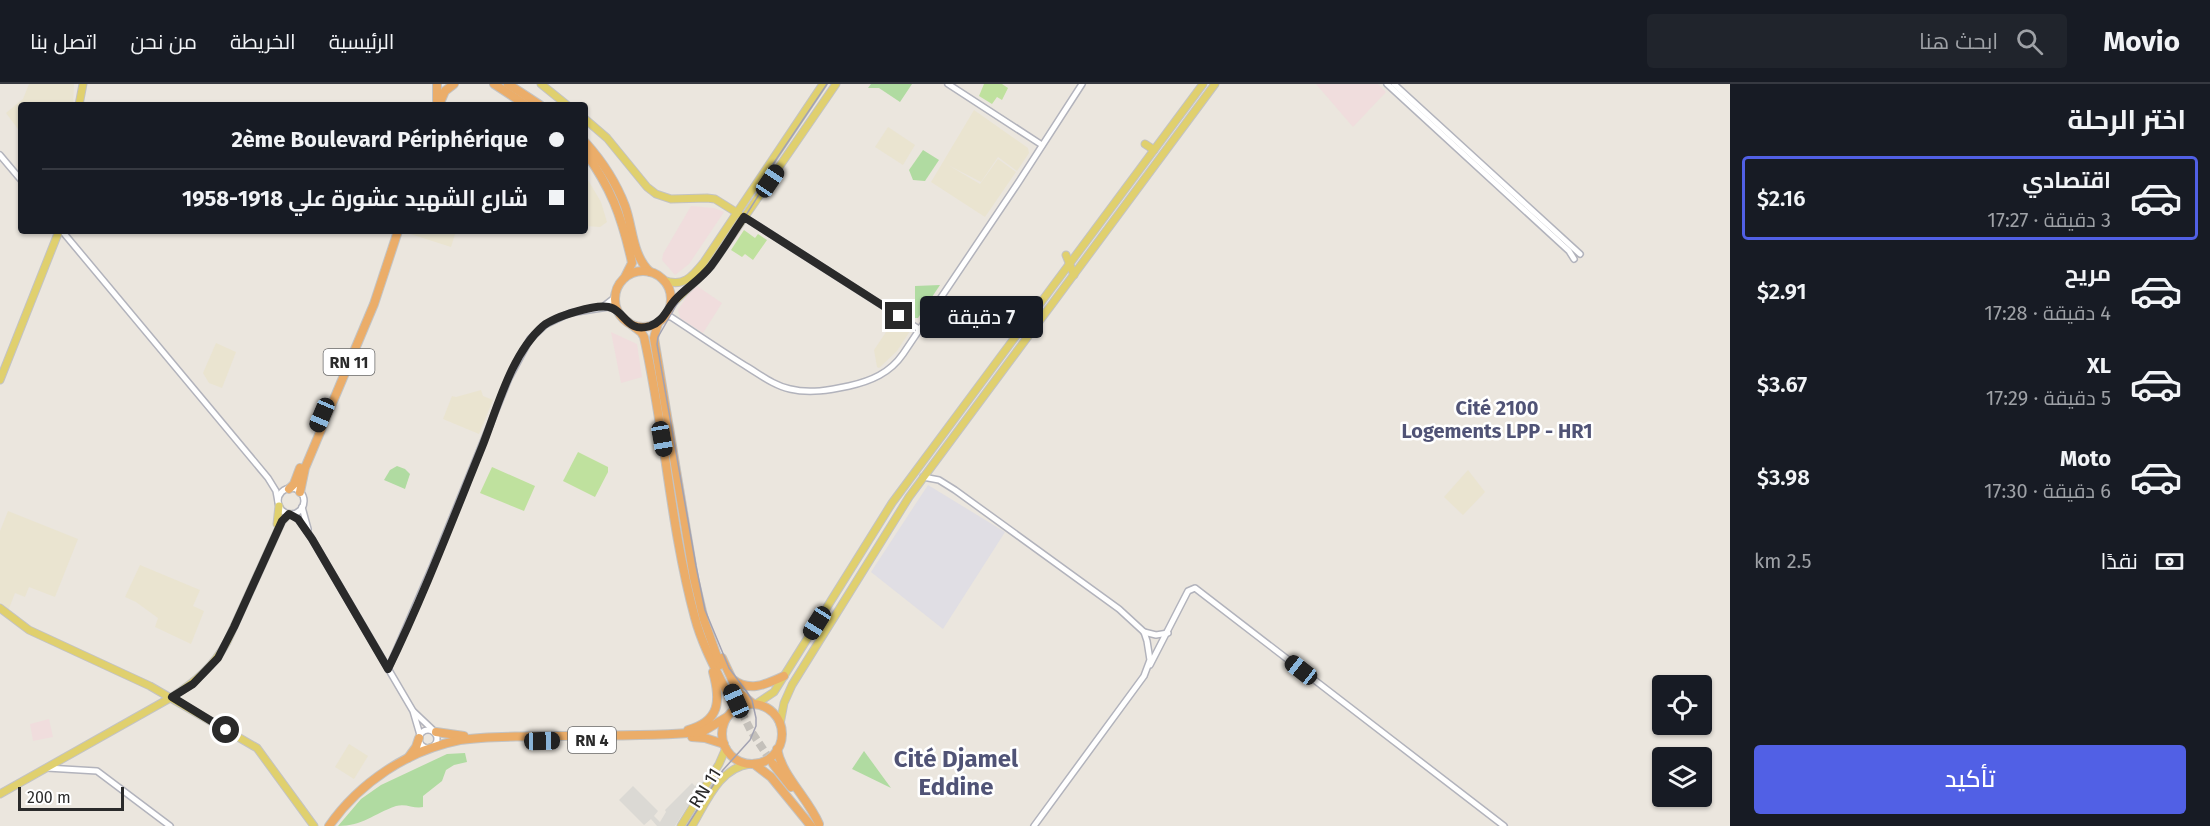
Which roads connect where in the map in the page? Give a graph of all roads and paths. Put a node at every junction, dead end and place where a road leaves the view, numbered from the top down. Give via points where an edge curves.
1 (83, 84) edge
2 (437, 84) edge
3 (454, 84) edge
4 (494, 84) edge
5 (508, 84) edge
6 (541, 84) edge
7 (823, 84) edge
8 (836, 84) edge
9 (948, 84) edge
10 (1082, 84) edge
11 (1203, 84) edge
12 (1215, 84) edge
13 (1387, 84) edge
14 (1394, 84) edge
15 (1401, 94) junction
16 (80, 102) edge
17 (437, 102) edge
18 (439, 102) edge
19 (521, 102) edge
20 (535, 102) edge
21 (563, 102) edge
22 (588, 122) edge
23 (1145, 144) dead end
24 (588, 146) edge
25 (1042, 146) junction
26 (1154, 150) junction
27 (0, 155) edge
28 (588, 156) edge
29 (18, 176) edge
30 (741, 214) junction
31 (60, 234) edge
32 (64, 234) edge
33 (395, 234) edge
34 (395, 234) edge
35 (1580, 254) dead end
36 (1066, 255) dead end
37 (1574, 259) dead end
38 (1069, 263) junction
39 (650, 272) junction
40 (1074, 274) junction
41 (624, 279) junction
42 (663, 280) junction
43 (616, 292) junction
44 (670, 306) junction
45 (603, 307) junction
46 (620, 316) junction
47 (661, 319) junction
48 (628, 322) junction
49 (919, 329) junction
50 (0, 380) edge
51 (930, 467) junction
52 (923, 477) junction
53 (268, 478) junction
54 (939, 480) junction
55 (288, 489) junction
56 (300, 492) junction
57 (279, 504) junction
58 (302, 507) junction
59 (290, 514) junction
60 (312, 539) junction
61 (271, 543) junction
62 (700, 605) junction
63 (0, 608) edge
64 (1144, 633) junction
65 (1168, 633) junction
66 (706, 647) junction
67 (388, 669) junction
68 (1148, 669) junction
69 (784, 676) junction
70 (732, 679) junction
71 (172, 697) junction
72 (754, 704) junction
73 (413, 711) junction
74 (728, 716) junction
75 (780, 724) junction
76 (434, 731) junction
77 (635, 735) junction
78 (420, 736) junction
79 (482, 738) junction
80 (725, 746) junction
81 (777, 749) junction
82 (406, 760) junction
83 (752, 764) junction
84 (772, 765) tunnel mouth
85 (40, 770) junction
86 (0, 794) edge
87 (807, 795) dead end
88 (814, 813) junction
89 (311, 823) edge
90 (816, 825) edge
91 (170, 826) edge
92 (329, 826) edge
93 (335, 826) edge
94 (681, 826) edge
95 (692, 826) edge
96 (1034, 826) edge
97 (1504, 826) edge

1 - 16 main road
2 - 17 highway
3 - 18 highway
4 - 19 highway
5 - 20 highway
6 - 21 main road
7 - 30 main road
8 - 30 main road
9 - 25 street
10 - 25 street
11 - 26 main road
12 - 40 main road
13 - 15 street
14 - 15 street
15 - 35 street
15 - 37 street
22 - 30 main road via 656,194 671,199 715,199
23 - 26 main road
24 - 39 highway via 614,182 639,260
25 - 49 street
26 - 38 main road
27 - 29 street
28 - 41 highway via 610,189 622,219 632,263
30 - 42 main road via 693,275 678,284
30 - 44 main road via 711,266
30 - 49 street
31 - 50 main road
32 - 53 street
33 - 55 highway, RN 11 via 362,322 295,481
34 - 56 highway, RN 11 via 374,304 302,477
36 - 38 main road
38 - 40 main road
38 - 69 main road via 892,503
39 - 41 highway via 633,273
39 - 42 highway
40 - 51 main road
41 - 43 highway
42 - 44 highway
43 - 45 street
43 - 46 highway
44 - 47 highway
45 - 46 street via 611,307
45 - 67 street via 570,313 544,325 520,354
46 - 48 highway
47 - 48 highway via 639,327
47 - 49 street via 671,317 776,385 807,392 831,390 879,376 900,358
47 - 62 highway via 654,338
48 - 66 highway via 644,337 685,574
51 - 52 main road
51 - 54 street
52 - 54 street
52 - 75 main road via 784,703
53 - 55 street
53 - 57 street
54 - 64 street via 1119,609
55 - 56 street
55 - 57 street via 281,493
56 - 58 street
57 - 59 street
57 - 61 main road
58 - 59 street
58 - 60 street
59 - 60 street
59 - 61 main road via 283,519
60 - 67 street
61 - 71 main road via 218,658 193,684
62 - 66 highway via 734,702
62 - 70 highway
63 - 71 main road via 28,630
64 - 65 street
64 - 68 street via 1150,655
65 - 68 street
65 - 97 street via 1188,591 1198,590
66 - 74 highway via 728,703
66 - 77 highway via 718,694 718,704 710,718 688,730
67 - 73 street
68 - 96 street
69 - 70 highway via 755,687
69 - 72 main road via 770,696
70 - 72 highway via 742,697
71 - 85 main road
71 - 89 main road via 257,748
72 - 74 highway via 740,706
72 - 75 highway via 773,712
73 - 76 street
73 - 78 street
74 - 77 highway, RN 4 via 702,732
74 - 80 highway via 722,728
75 - 81 highway via 782,737
76 - 78 street via 427,729
76 - 78 street via 436,743 430,748 422,745
76 - 79 highway
77 - 79 highway, RN 4
78 - 82 highway
79 - 82 highway, RN 4 via 448,743
80 - 83 highway via 739,761
80 - 93 highway, RN 4 via 689,737 460,745 416,761 385,778
80 - 94 main road, RN 11 via 719,764
81 - 83 highway via 770,758
81 - 88 highway via 780,761
82 - 92 highway, RN 4 via 361,790
83 - 90 highway via 771,777
83 - 95 main road, RN 11 via 733,768 723,777
84 - 90 highway
85 - 86 main road
85 - 91 street via 97,771
87 - 88 highway
88 - 90 highway

